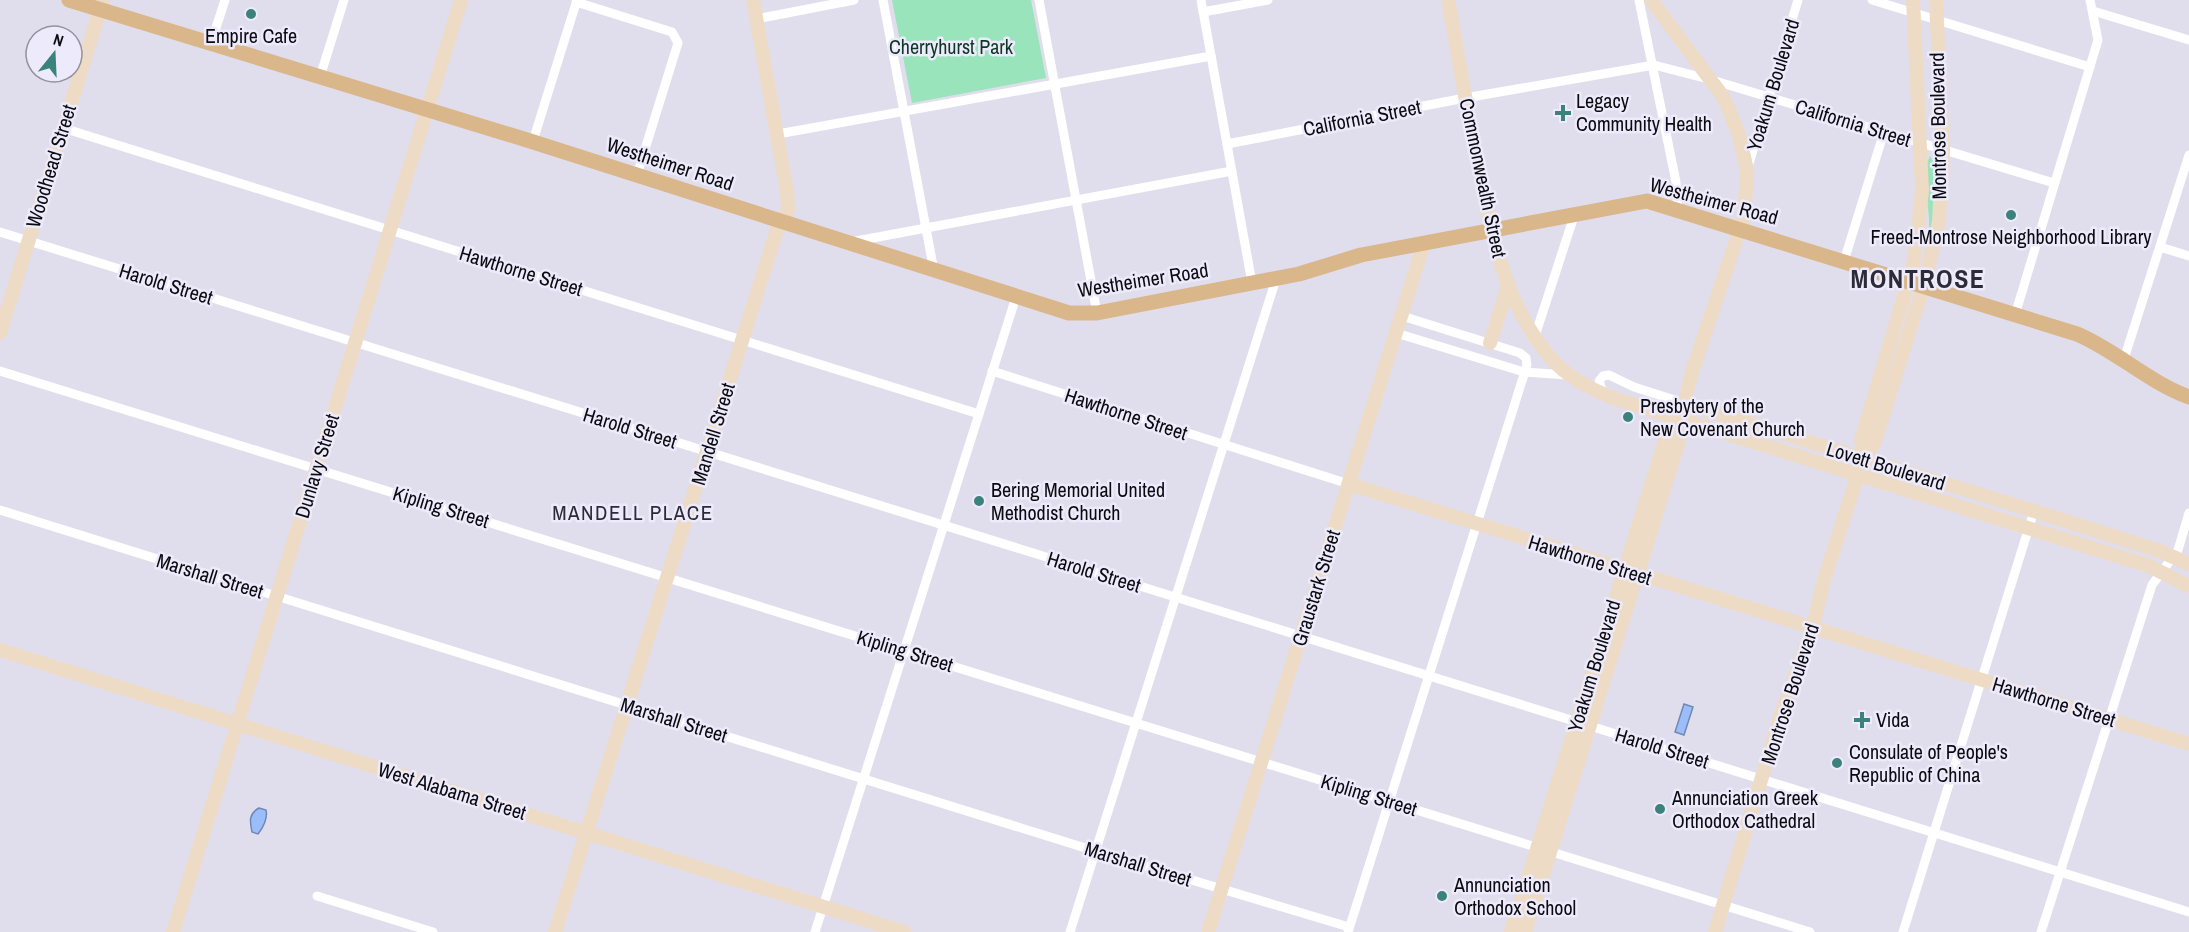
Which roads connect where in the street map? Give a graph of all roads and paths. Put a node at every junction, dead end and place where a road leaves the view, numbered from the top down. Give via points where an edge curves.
1 (69, 0) edge
2 (225, 0) edge
3 (344, 0) edge
4 (461, 0) edge
5 (753, 0) edge
6 (854, 0) edge
7 (883, 0) edge
8 (1039, 0) edge
9 (1201, 0) edge
10 (1268, 0) edge
11 (1448, 0) edge
12 (1639, 0) edge
13 (1651, 0) edge
14 (1798, 0) edge
15 (1872, 0) edge
16 (1936, 0) edge
17 (2090, 0) edge
18 (577, 1) edge
19 (101, 5) edge
20 (1913, 6) edge
21 (2093, 11) junction
22 (1203, 12) junction
23 (756, 19) junction
24 (1935, 19) junction
25 (2189, 40) edge
26 (211, 43) junction
27 (1211, 56) junction
28 (1654, 65) junction
29 (2090, 67) junction
30 (320, 77) junction
31 (1713, 80) junction
32 (1054, 84) junction
33 (1769, 97) junction
34 (1465, 98) junction
35 (428, 109) junction
36 (904, 112) junction
37 (63, 128) junction
38 (1884, 132) junction
39 (778, 135) junction
40 (533, 141) junction
41 (1919, 143) junction
42 (1227, 144) junction
43 (1943, 150) junction
44 (2189, 155) edge
45 (1747, 170) junction
46 (1232, 171) junction
47 (637, 176) junction
48 (2054, 183) junction
49 (1076, 200) junction
50 (1678, 209) junction
51 (1575, 213) junction
52 (781, 222) junction
53 (926, 227) junction
54 (1740, 228) junction
55 (390, 230) junction
56 (1490, 231) junction
57 (0, 232) edge
58 (28, 241) junction
59 (845, 243) junction
60 (1424, 243) junction
61 (2160, 248) junction
62 (2189, 256) edge
63 (1844, 261) junction
64 (934, 271) junction
65 (1276, 279) junction
66 (1507, 280) junction
67 (1252, 283) junction
68 (1916, 283) junction
69 (1016, 297) junction
70 (1097, 313) junction
71 (2015, 315) junction
72 (1402, 316) junction
73 (0, 333) edge
74 (1396, 333) junction
75 (1535, 336) junction
76 (743, 340) junction
77 (355, 343) junction
78 (1490, 343) junction
79 (2124, 359) junction
80 (0, 371) edge
81 (992, 371) junction
82 (1524, 372) junction
83 (1568, 375) junction
84 (1603, 394) junction
85 (2189, 398) edge
86 (1684, 403) junction
87 (979, 414) junction
88 (1679, 420) junction
89 (1222, 444) junction
90 (707, 452) junction
91 (1863, 457) junction
92 (316, 469) junction
93 (1857, 476) junction
94 (1349, 484) junction
95 (0, 510) edge
96 (2034, 511) junction
97 (2189, 513) edge
98 (1476, 524) junction
99 (944, 525) junction
100 (2029, 529) junction
101 (2173, 558) junction
102 (2189, 564) edge
103 (1623, 570) junction
104 (2161, 573) junction
105 (1638, 574) junction
106 (669, 578) junction
107 (2189, 586) edge
108 (277, 596) junction
109 (1174, 597) junction
110 (1813, 627) junction
111 (1301, 637) junction
112 (0, 650) edge
113 (904, 651) junction
114 (1428, 677) junction
115 (1982, 680) junction
116 (628, 706) junction
117 (2109, 719) junction
118 (1136, 723) junction
119 (237, 724) junction
120 (1584, 724) junction
121 (2189, 744) edge
122 (1262, 762) junction
123 (864, 779) junction
124 (1762, 779) junction
125 (1389, 802) junction
126 (1934, 832) junction
127 (586, 833) junction
128 (1544, 850) junction
129 (1095, 852) junction
130 (2060, 872) junction
131 (1222, 889) junction
132 (317, 896) dead end
133 (1723, 905) junction
134 (823, 907) junction
135 (2189, 912) edge
136 (1349, 930) edge
137 (173, 932) edge
138 (433, 932) edge
139 (555, 932) edge
140 (815, 932) edge
141 (904, 932) edge
142 (1070, 932) edge
143 (1208, 932) edge
144 (1511, 932) edge
145 (1525, 932) edge
146 (1714, 932) edge
147 (1809, 932) edge
148 (1903, 932) edge
149 (2041, 932) edge

1 - 19 main road, Westheimer Road
2 - 26 street
3 - 30 street
4 - 35 street, Dunlavy Street
5 - 23 street, Mandell Street
6 - 23 street
7 - 36 street
8 - 32 street
9 - 22 street
10 - 22 street
11 - 34 street, Commonwealth Street
12 - 28 street
13 - 31 street, Yoakum Boulevard
14 - 33 street, Yoakum Boulevard
15 - 20 street
16 - 24 street, Montrose Boulevard
17 - 21 street
18 - 40 street
18 - 47 street via 672,32 678,43
19 - 26 main road, Westheimer Road
19 - 37 street, Woodhead Street
20 - 24 street
20 - 41 street, Montrose Boulevard
21 - 25 street
21 - 29 street via 2098,40
22 - 27 street
23 - 39 street, Mandell Street
24 - 29 street
24 - 43 street, Montrose Boulevard
26 - 30 main road, Westheimer Road
27 - 32 street
27 - 42 street
28 - 31 street, California Street
28 - 34 street, California Street
28 - 50 street
29 - 48 street
30 - 35 main road, Westheimer Road
31 - 33 street, California Street
31 - 45 street, Yoakum Boulevard via 1732,116
32 - 36 street
32 - 49 street
33 - 38 street, California Street
33 - 45 street, Yoakum Boulevard
34 - 42 street, California Street
34 - 56 street, Commonwealth Street
35 - 40 main road, Westheimer Road
35 - 55 street, Dunlavy Street
36 - 39 street
36 - 53 street
37 - 55 street, Hawthorne Street
37 - 58 street, Woodhead Street
38 - 41 street, California Street
38 - 63 street
39 - 52 street, Mandell Street via 788,210
40 - 47 main road, Westheimer Road
41 - 43 street, California Street
41 - 68 street, Montrose Boulevard via 1922,191
42 - 46 street
43 - 48 street, California Street
43 - 68 street, Montrose Boulevard via 1939,221
44 - 61 street
45 - 54 street, Yoakum Boulevard via 1746,210
46 - 49 street
46 - 67 street
47 - 52 main road, Westheimer Road
48 - 71 street
49 - 53 street
49 - 70 street
50 - 51 main road, Westheimer Road via 1647,201
50 - 54 main road, Westheimer Road
51 - 56 main road, Westheimer Road
51 - 75 street
52 - 59 main road, Westheimer Road
52 - 76 street, Mandell Street
53 - 59 street
53 - 64 street
54 - 63 main road, Westheimer Road
54 - 86 street, Yoakum Boulevard
55 - 76 street, Hawthorne Street
55 - 77 street, Dunlavy Street
56 - 60 main road, Westheimer Road
56 - 66 street, Commonwealth Street
57 - 58 street, Harold Street
58 - 73 street, Woodhead Street
58 - 77 street, Harold Street
59 - 64 main road, Westheimer Road
60 - 65 main road, Westheimer Road via 1361,255
60 - 72 street, Graustark Street
61 - 62 street
61 - 79 street
63 - 68 main road, Westheimer Road
64 - 69 main road, Westheimer Road
65 - 67 main road, Westheimer Road
65 - 89 street
66 - 75 street, Commonwealth Street
66 - 78 street
67 - 70 main road, Westheimer Road
68 - 71 main road, Westheimer Road
68 - 91 street, Montrose Boulevard via 1862,440
69 - 70 main road, Westheimer Road via 1068,313
69 - 81 street
71 - 79 main road, Westheimer Road via 2093,341
72 - 74 street, Graustark Street
72 - 78 street
74 - 82 street, Lovett Boulevard
74 - 94 street, Graustark Street
75 - 83 street, Commonwealth Street
76 - 87 street, Hawthorne Street
76 - 90 street, Mandell Street
77 - 90 street, Harold Street
77 - 92 street, Dunlavy Street
78 - 82 street via 1526,358
79 - 85 main road, Westheimer Road via 2159,384
80 - 92 street, Kipling Street
81 - 87 street
81 - 89 street, Hawthorne Street
82 - 83 street, Lovett Boulevard
82 - 98 street
83 - 84 street, Lovett Boulevard
84 - 86 street, Lovett Boulevard via 1599,381 1609,375
84 - 88 street, Lovett Boulevard
86 - 88 street, Yoakum Boulevard
86 - 91 street, Lovett Boulevard
87 - 99 street
88 - 93 street, Lovett Boulevard
88 - 103 street, Yoakum Boulevard
88 - 105 street, Yoakum Boulevard
89 - 94 street, Hawthorne Street
89 - 109 street
90 - 99 street, Harold Street
90 - 106 street, Mandell Street
91 - 93 street, Montrose Boulevard
91 - 96 street, Lovett Boulevard
92 - 106 street, Kipling Street
92 - 108 street, Dunlavy Street
93 - 100 street, Lovett Boulevard
93 - 110 street, Montrose Boulevard
94 - 98 street, Hawthorne Street
94 - 111 street, Graustark Street
95 - 108 street, Marshall Street
96 - 100 street
96 - 101 street, Lovett Boulevard
97 - 101 street
98 - 103 street, Hawthorne Street
98 - 114 street
99 - 109 street, Harold Street
99 - 113 street
100 - 104 street, Lovett Boulevard
100 - 115 street
101 - 102 street, Lovett Boulevard
101 - 104 street
103 - 105 street, Hawthorne Street
103 - 120 street, Yoakum Boulevard
104 - 107 street, Lovett Boulevard
104 - 117 street via 2152,585
105 - 110 street, Hawthorne Street
105 - 120 street, Yoakum Boulevard
106 - 113 street, Kipling Street
106 - 116 street, Mandell Street
108 - 116 street, Marshall Street
108 - 119 street, Dunlavy Street
109 - 111 street, Harold Street
109 - 118 street
110 - 115 street, Hawthorne Street
110 - 124 street, Montrose Boulevard
111 - 114 street, Harold Street
111 - 122 street, Graustark Street
112 - 119 street, West Alabama Street
113 - 118 street, Kipling Street
113 - 123 street
114 - 120 street, Harold Street
114 - 125 street
115 - 117 street, Hawthorne Street
115 - 126 street
116 - 123 street, Marshall Street
116 - 127 street, Mandell Street
117 - 121 street, Hawthorne Street
117 - 130 street
118 - 122 street, Kipling Street
118 - 129 street
119 - 127 street, West Alabama Street
119 - 137 street, Dunlavy Street
120 - 124 street, Harold Street
120 - 128 street, Yoakum Boulevard
122 - 125 street, Kipling Street
122 - 131 street, Graustark Street
123 - 129 street, Marshall Street
123 - 134 street
124 - 126 street, Harold Street
124 - 133 street, Montrose Boulevard
125 - 128 street, Kipling Street
125 - 136 street
126 - 130 street, Harold Street
126 - 148 street
127 - 134 street, West Alabama Street
127 - 139 street, Mandell Street
128 - 133 street, Kipling Street
128 - 144 street, Yoakum Boulevard
128 - 145 street, Yoakum Boulevard
129 - 131 street, Marshall Street
129 - 142 street
130 - 135 street, Harold Street
130 - 149 street
131 - 136 street, Marshall Street
131 - 143 street, Graustark Street
132 - 138 street
133 - 146 street, Montrose Boulevard
133 - 147 street, Kipling Street
134 - 140 street
134 - 141 street, West Alabama Street

